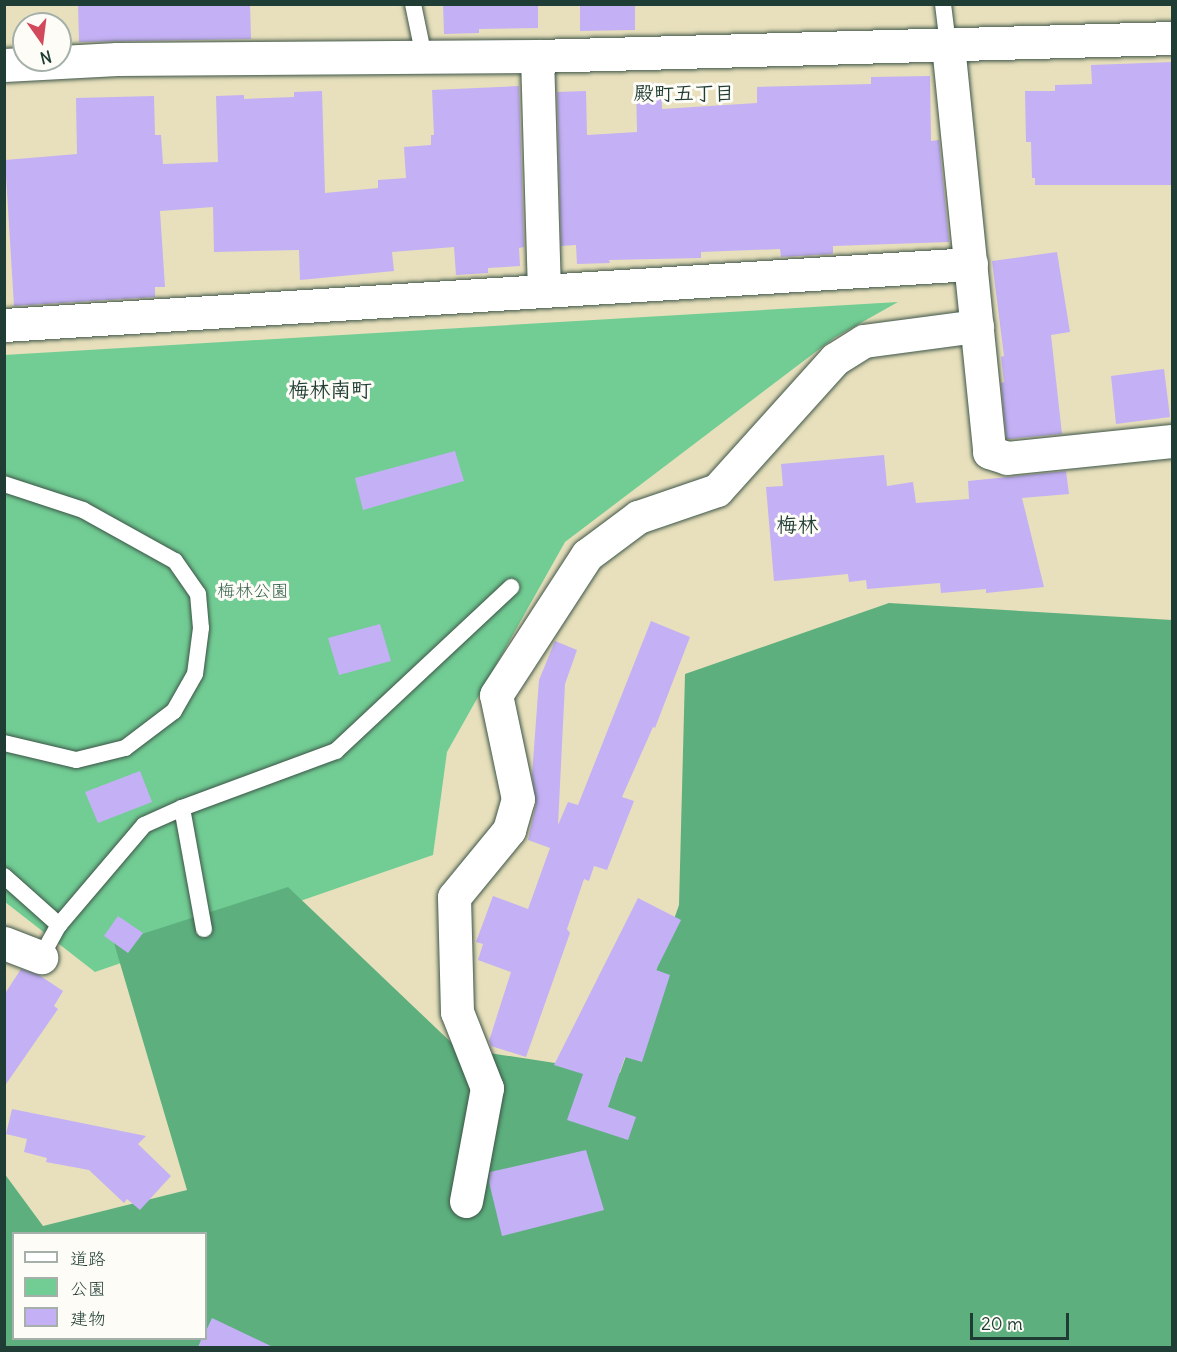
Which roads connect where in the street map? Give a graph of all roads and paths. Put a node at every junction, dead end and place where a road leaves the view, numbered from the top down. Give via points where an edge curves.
1 (412, 4) edge
2 (943, 4) edge
3 (1173, 38) edge
4 (948, 45) junction
5 (537, 56) junction
6 (424, 57) junction
7 (4, 65) edge
8 (971, 264) junction
9 (544, 289) junction
10 (4, 325) edge
11 (977, 326) junction
12 (1173, 441) edge
13 (4, 484) edge
14 (511, 587) dead end
15 (4, 743) edge
16 (182, 808) junction
17 (4, 876) edge
18 (59, 925) junction
19 (204, 929) dead end
20 (4, 943) edge
21 (40, 957) joint
22 (466, 1201) dead end

1 - 6 lane
2 - 4 lane
3 - 4 street
4 - 5 street
4 - 8 street
5 - 6 street
5 - 9 street
6 - 7 street via 117,59
8 - 9 street
8 - 11 street
9 - 10 street
11 - 12 street via 989,452 1007,458
11 - 22 street via 864,341 835,359 717,490 638,517 587,555 496,695 518,799 509,830 454,897 457,1012 487,1089
13 - 15 lane via 83,510 175,561 198,594 201,628 195,674 174,711 125,748 76,760
14 - 16 lane via 336,751
16 - 18 lane via 144,825
16 - 19 lane
17 - 18 lane
18 - 21 lane
20 - 21 street

